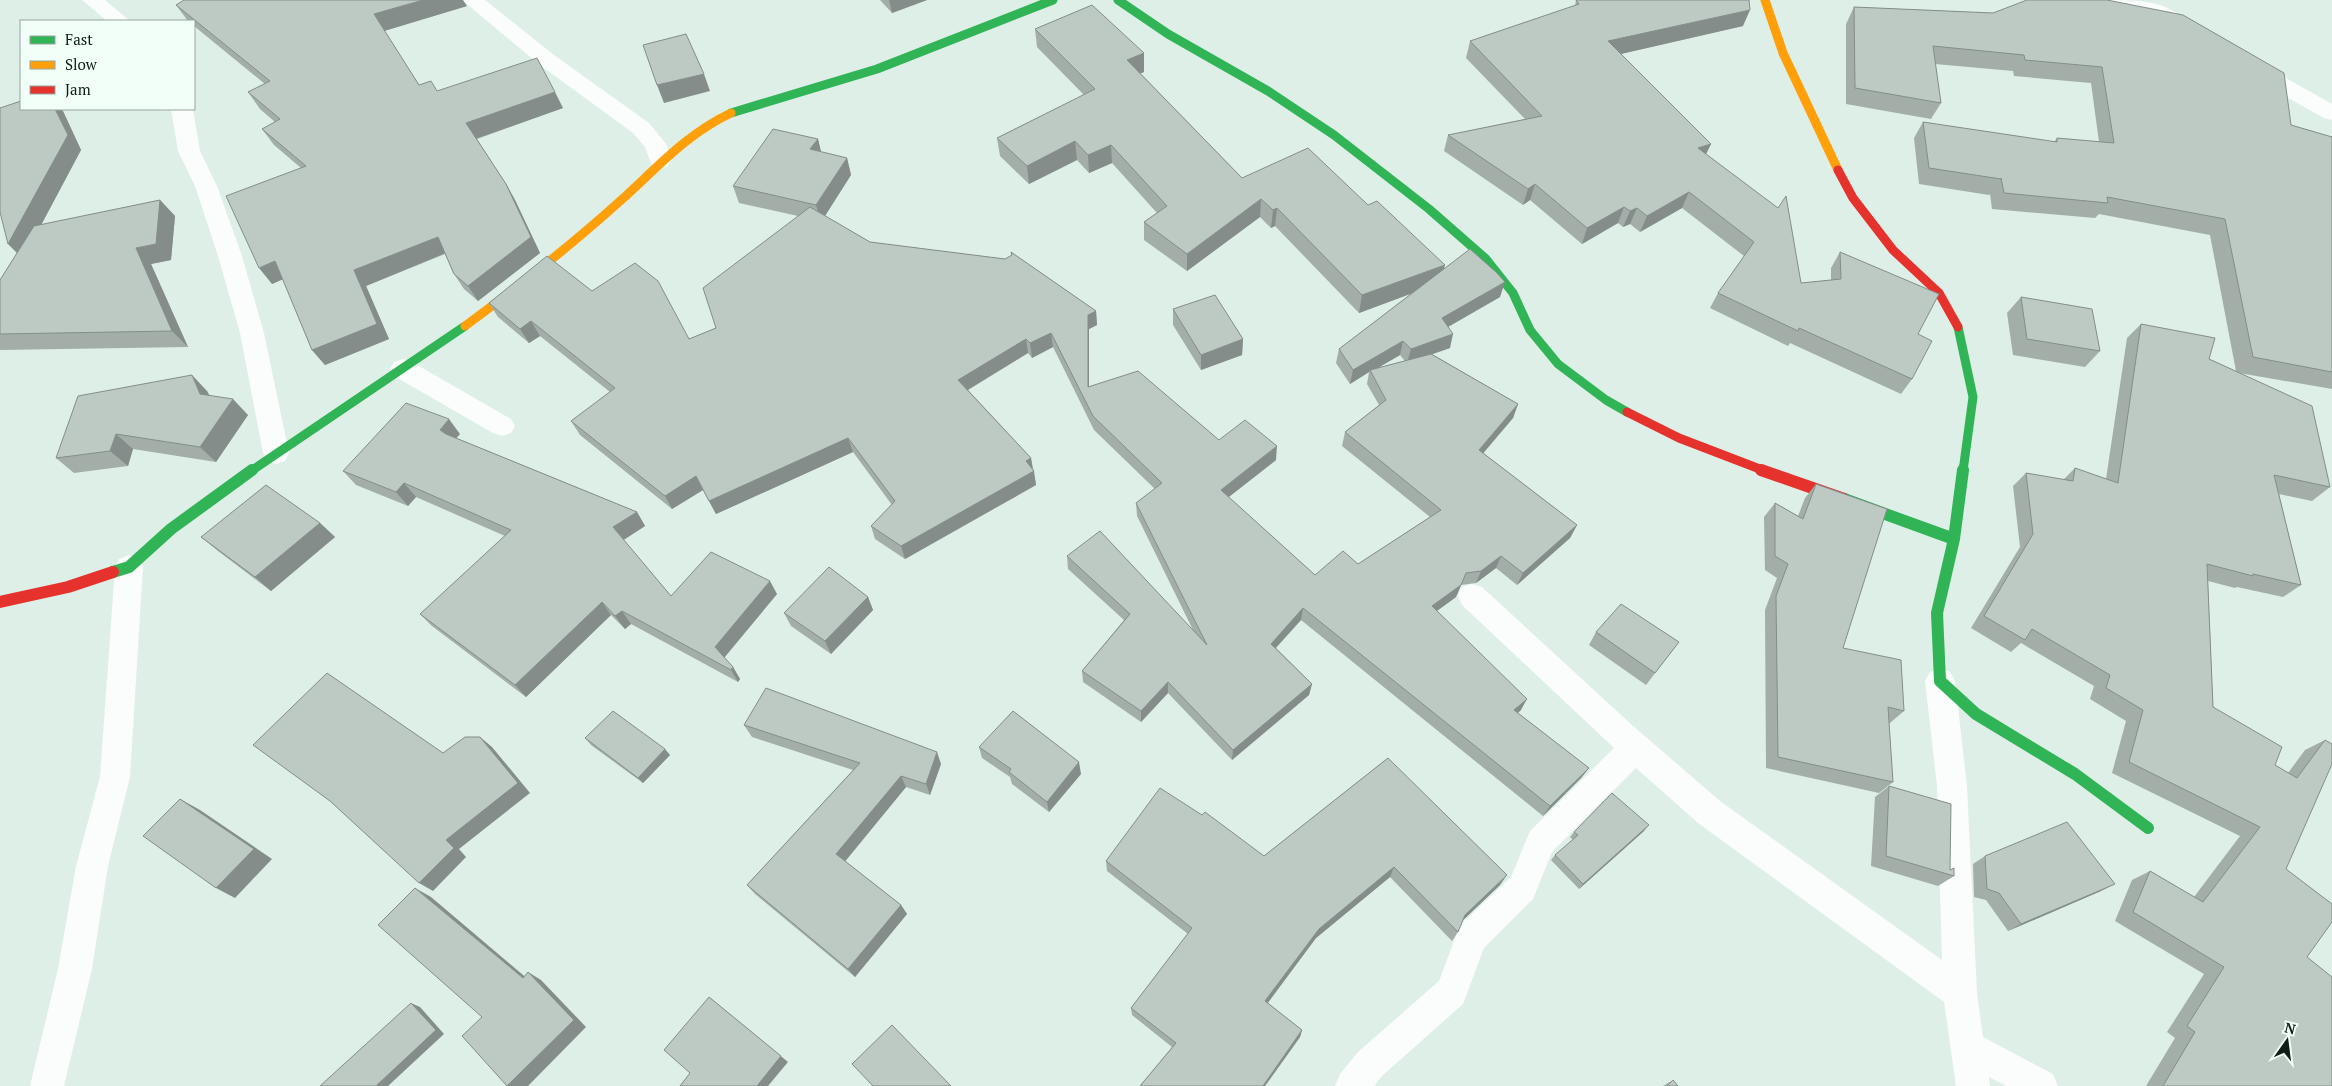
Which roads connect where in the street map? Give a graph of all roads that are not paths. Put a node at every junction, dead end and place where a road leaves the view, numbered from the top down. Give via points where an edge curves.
1 (92, 0) edge
2 (472, 0) edge
3 (1053, 0) edge
4 (1118, 0) edge
5 (1765, 0) edge
6 (2120, 0) edge
7 (119, 20) edge
8 (2196, 36) edge
9 (2238, 60) edge
10 (182, 110) edge
11 (2332, 113) edge
12 (660, 161) junction
13 (403, 369) junction
14 (502, 426) dead end
15 (276, 453) junction
16 (1954, 539) junction
17 (129, 567) junction
18 (1472, 596) dead end
19 (0, 602) edge
20 (1940, 681) junction
21 (1634, 748) junction
22 (2148, 828) dead end
23 (1960, 993) junction
24 (1966, 1046) junction
25 (47, 1086) edge
26 (1352, 1086) edge
27 (1973, 1086) edge
28 (2041, 1086) edge

1 - 7 street
2 - 12 street via 547,60 641,128 656,146
3 - 12 street via 962,38 853,77 756,103 726,115 676,146
4 - 16 street via 1334,135 1429,209 1486,259 1513,293 1530,330 1558,364 1606,400 1656,428 1724,456
5 - 16 street via 1783,53 1853,198 1893,250 1939,293 1958,326 1973,396
6 - 8 street via 2156,11
9 - 11 street
10 - 15 street via 189,151 206,186 252,333
12 - 13 street via 620,201 500,300
13 - 14 street
13 - 15 street
15 - 17 street via 171,529
16 - 20 street via 1937,612
17 - 19 street via 68,587
17 - 25 street via 115,777 92,866 75,969
18 - 21 street
20 - 22 street via 1976,714 2074,774
20 - 23 street via 1952,786
21 - 23 street via 1709,812
21 - 26 street via 1541,842 1522,888 1472,937 1451,992 1370,1064
23 - 24 street
24 - 27 street
24 - 28 street

